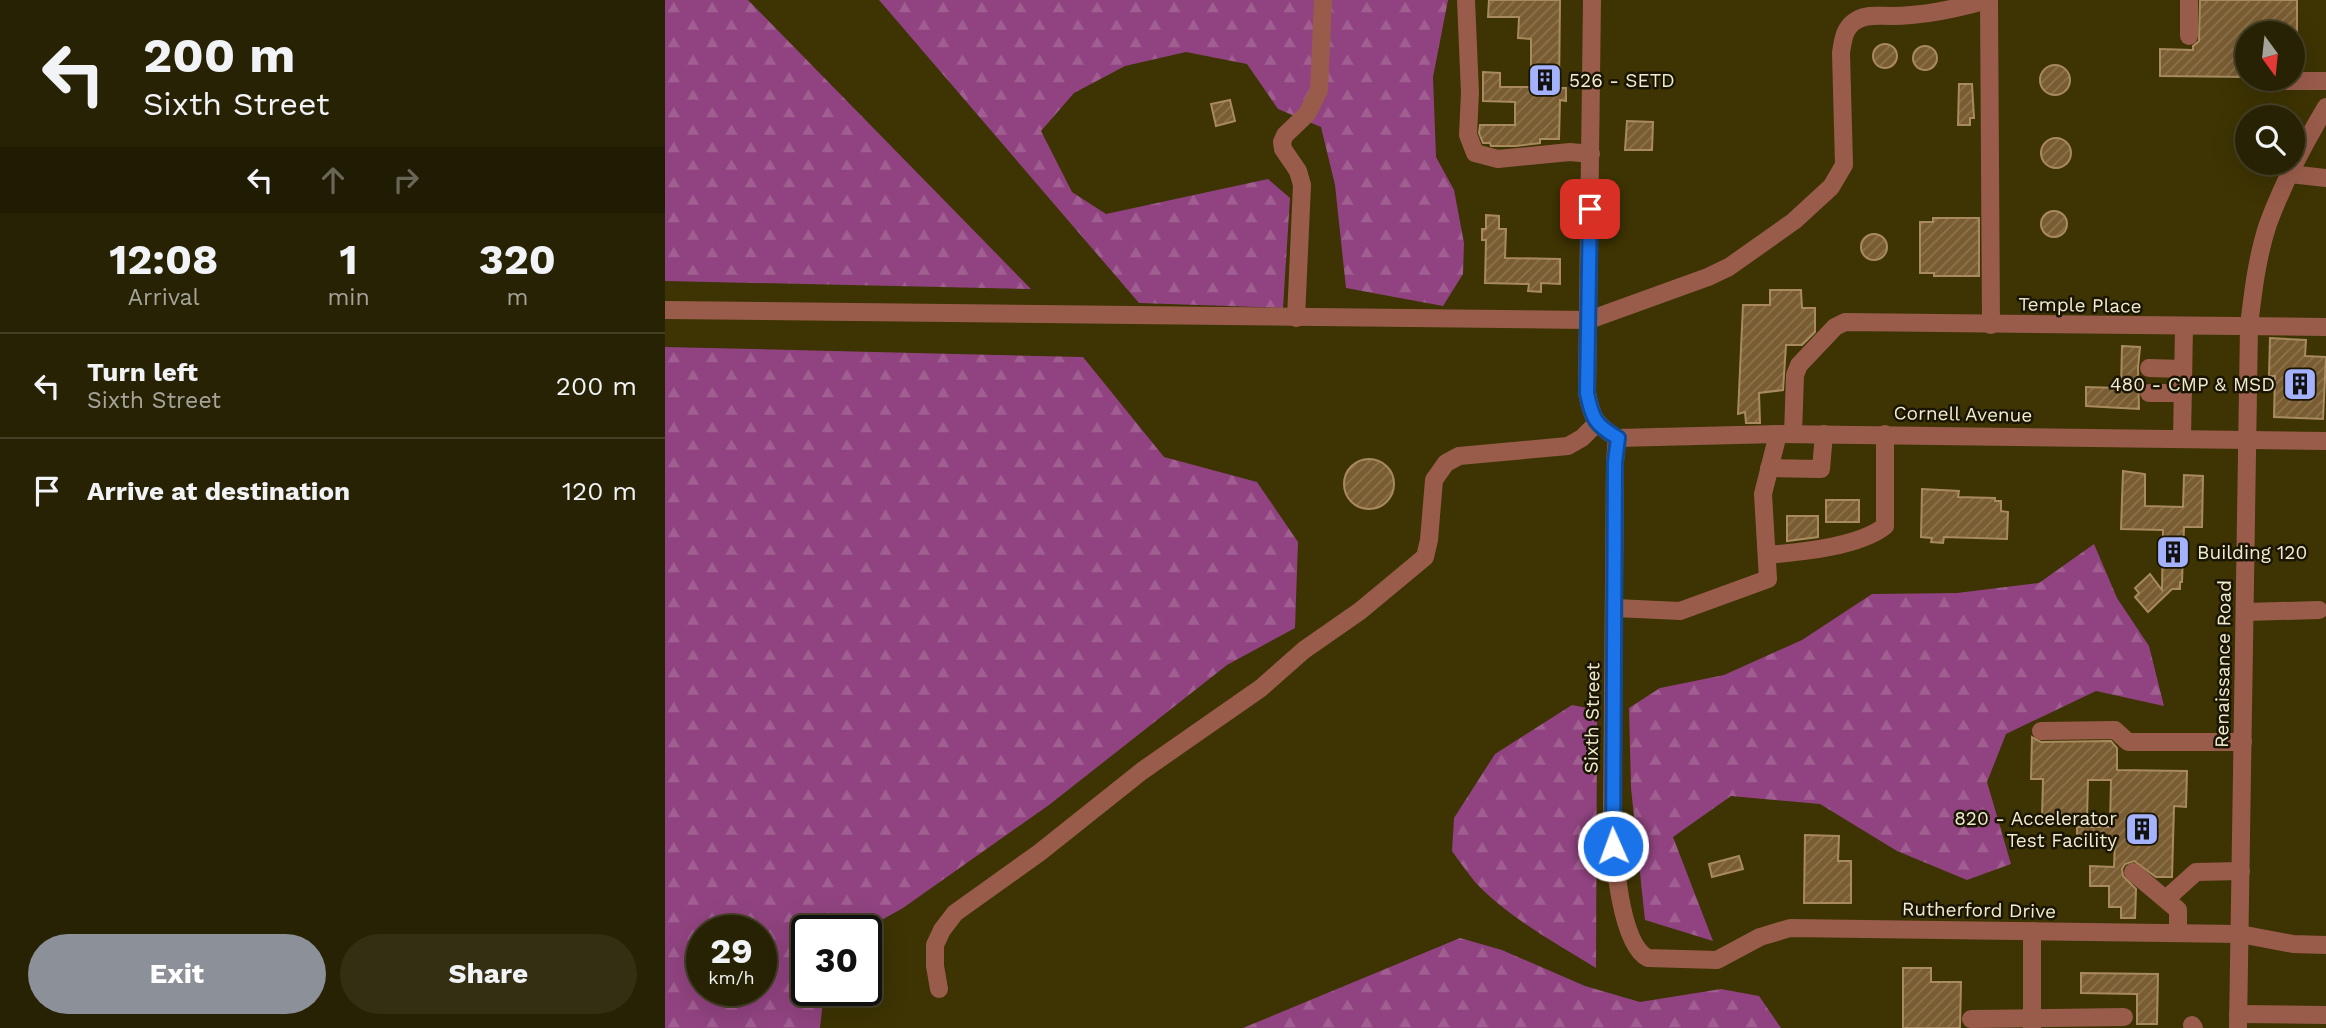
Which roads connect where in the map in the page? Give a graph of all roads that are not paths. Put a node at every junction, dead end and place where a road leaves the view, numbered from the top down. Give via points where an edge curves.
1 (1324, 0) edge
2 (1466, 0) edge
3 (1592, 0) edge
4 (1988, 0) edge
5 (2189, 0) edge
6 (2189, 36) dead end
7 (2305, 81) edge
8 (2326, 81) edge
9 (2326, 107) edge
10 (2305, 146) edge
11 (1591, 154) junction
12 (2290, 175) edge
13 (2299, 175) edge
14 (2326, 178) edge
15 (665, 310) edge
16 (1296, 318) junction
17 (1589, 320) junction
18 (1990, 325) junction
19 (2249, 326) junction
20 (2184, 327) junction
21 (2326, 327) edge
22 (2149, 368) dead end
23 (2183, 369) junction
24 (2149, 393) dead end
25 (2183, 393) junction
26 (1599, 426) junction
27 (1786, 434) junction
28 (1824, 434) junction
29 (1885, 434) junction
30 (1618, 438) junction
31 (2182, 439) junction
32 (2248, 439) junction
33 (2326, 441) edge
34 (1769, 468) junction
35 (1767, 555) junction
36 (1615, 608) junction
37 (2319, 610) dead end
38 (2245, 612) junction
39 (2041, 731) dead end
40 (2243, 742) junction
41 (2133, 872) dead end
42 (2241, 872) junction
43 (2166, 900) junction
44 (2032, 931) junction
45 (2178, 933) junction
46 (2240, 934) junction
47 (2326, 945) edge
48 (1640, 952) joint
49 (939, 989) dead end
50 (2326, 1015) edge
51 (2124, 1017) dead end
52 (1971, 1019) dead end
53 (2238, 1021) edge
54 (2032, 1023) edge

1 - 16 street via 1319,90 1307,114 1282,142 1302,185
2 - 11 street via 1468,135 1475,153 1498,159
3 - 11 street
4 - 17 street via 1916,16 1867,16 1848,27 1840,53 1844,165 1831,187 1794,221 1729,267
4 - 18 street
5 - 6 street
7 - 8 street
9 - 10 street, Renaissance Road
11 - 17 street
12 - 19 street, Renaissance Road via 2268,225 2254,280
13 - 14 street
15 - 16 street
16 - 17 street
17 - 26 street via 1587,393
18 - 20 street, Temple Place
18 - 27 street, Temple Place via 1850,322 1835,327 1802,360 1795,375
19 - 20 street, Temple Place
19 - 21 street, Temple Place
19 - 32 street, Renaissance Road
20 - 23 street
22 - 23 street
23 - 25 street
24 - 25 street
25 - 31 street
26 - 30 street
26 - 49 street via 1568,446 1459,456 1446,463 1434,480 1425,556 1261,688 1142,771 955,913 935,945
27 - 28 street, Cornell Avenue
27 - 30 street, Cornell Avenue
27 - 34 street
28 - 29 street, Cornell Avenue
28 - 34 street via 1821,469
29 - 31 street, Cornell Avenue
29 - 35 street via 1885,526 1874,535 1831,547
30 - 36 street, Sixth Street
31 - 32 street, Cornell Avenue
32 - 33 street, Cornell Avenue
32 - 38 street, Renaissance Road
34 - 35 street via 1763,494
35 - 36 street via 1768,579 1692,608
36 - 48 street, Sixth Street via 1614,866 1625,918
37 - 38 street
38 - 40 street, Renaissance Road
39 - 40 street via 2115,730 2128,742
40 - 42 street, Renaissance Road
41 - 43 street
42 - 43 street via 2196,872
42 - 46 street, Renaissance Road
43 - 45 street via 2178,910
44 - 45 street, Rutherford Drive
44 - 48 street, Rutherford Drive via 1790,928 1760,937 1717,960 1648,958
44 - 54 street
45 - 46 street, Rutherford Drive
46 - 47 street, Rutherford Drive
46 - 53 street, Renaissance Road
50 - 53 street
51 - 54 street
52 - 54 street

